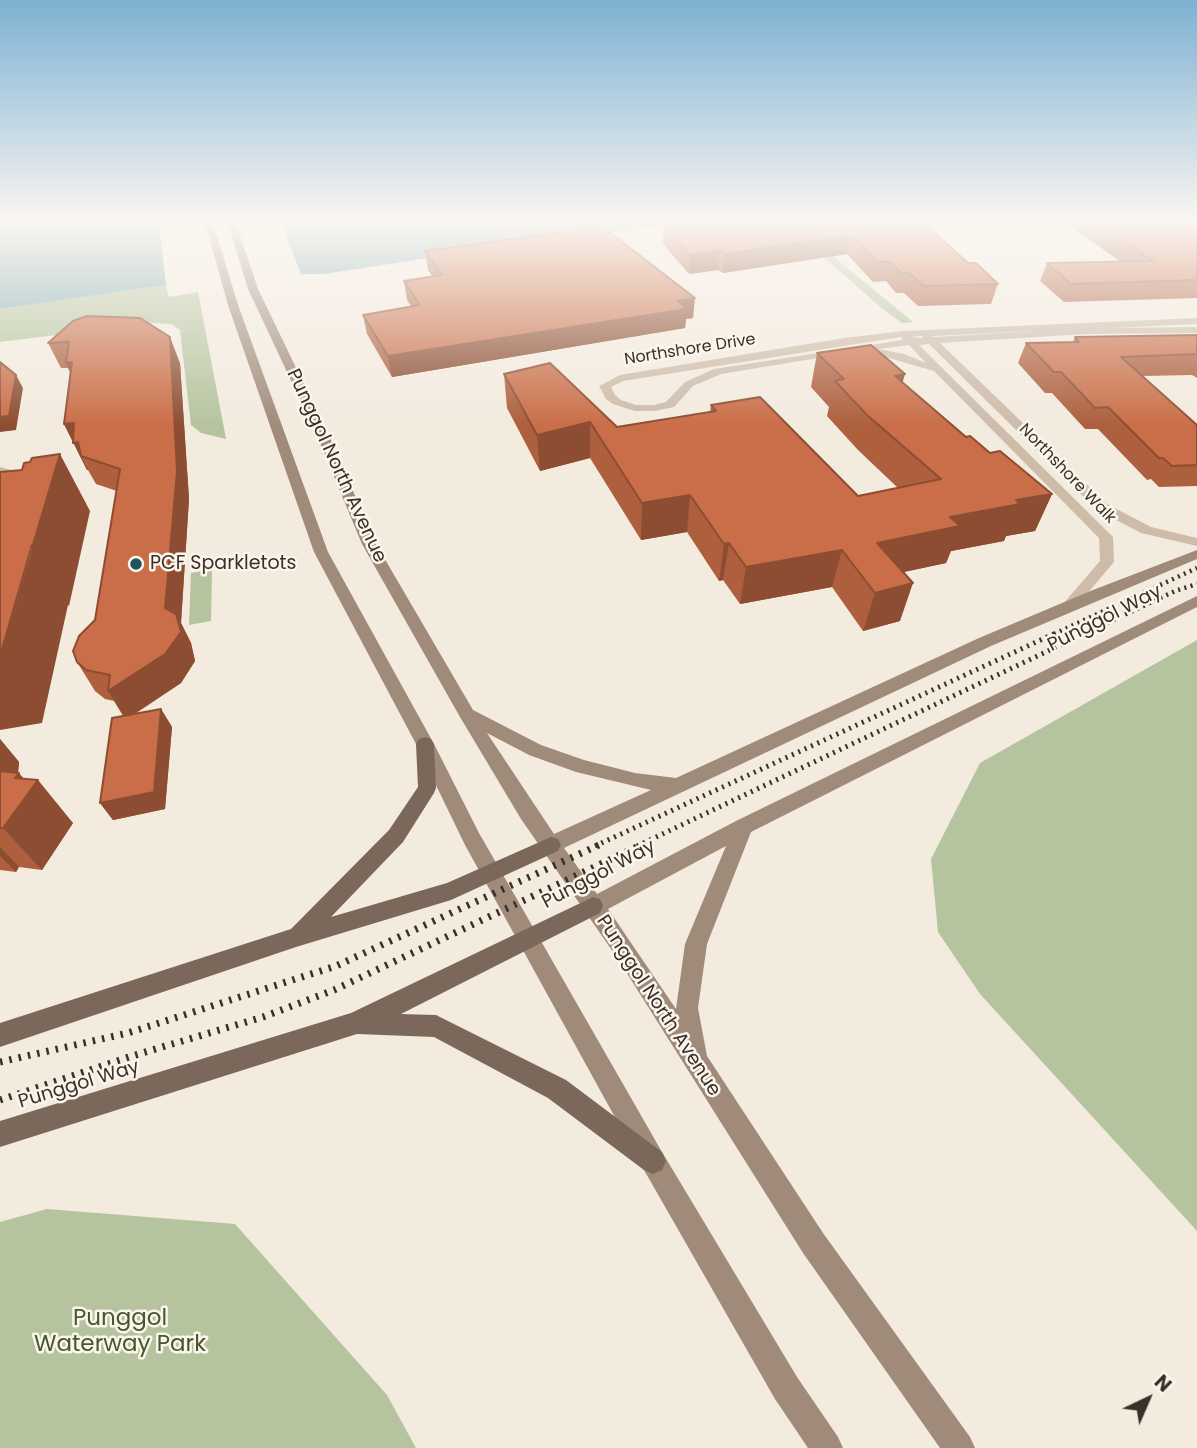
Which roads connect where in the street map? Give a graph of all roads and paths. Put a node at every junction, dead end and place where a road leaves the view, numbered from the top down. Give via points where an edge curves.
1 (229, 291) edge
2 (254, 291) edge
3 (1197, 321) edge
4 (1082, 328) junction
5 (1197, 330) edge
6 (927, 336) junction
7 (986, 337) junction
8 (907, 338) junction
9 (854, 349) junction
10 (950, 370) junction
11 (0, 471) edge
12 (0, 507) edge
13 (1197, 542) edge
14 (1197, 554) edge
15 (1197, 601) edge
16 (1070, 605) junction
17 (466, 713) junction
18 (425, 744) junction
19 (681, 786) junction
20 (743, 827) junction
21 (551, 845) junction
22 (491, 873) junction
23 (593, 906) junction
24 (296, 937) junction
25 (529, 939) junction
26 (354, 1024) junction
27 (0, 1035) edge
28 (697, 1063) junction
29 (0, 1135) edge
30 (653, 1161) junction
31 (827, 1448) edge
32 (959, 1448) edge

1 - 18 main road, Punggol North Avenue via 321,552
2 - 17 main road, Punggol North Avenue via 369,544
3 - 4 street, Northshore Drive
4 - 5 street, Northshore Drive
4 - 6 street, Northshore Drive
4 - 7 street, Northshore Drive
6 - 7 street, Northshore Drive
6 - 8 street, Northshore Drive
6 - 10 street, Northshore Walk
7 - 10 street via 962,351
8 - 9 street, Northshore Drive
8 - 9 street, Northshore Drive via 837,342 620,378 605,386 610,397 628,407 666,407 691,383 718,370
8 - 10 street, Northshore Walk
9 - 10 street, Northshore Walk
10 - 13 street, Northshore Walk via 1102,507 1146,530
10 - 16 street, Northshore Walk via 1106,537 1107,562
11 - 12 street via 22,477 26,485
14 - 16 main road, Punggol Way
15 - 20 main road, Punggol Way
16 - 19 main road, Punggol Way
17 - 19 main road via 535,750 582,767
17 - 21 main road, Punggol North Avenue
18 - 22 main road, Punggol North Avenue
18 - 24 main road via 428,788 396,836
19 - 21 main road, Punggol Way
20 - 23 main road, Punggol Way
20 - 28 main road via 696,944 687,1008
21 - 22 main road, Punggol Way
21 - 23 main road, Punggol North Avenue
22 - 24 main road, Punggol Way via 451,891
22 - 25 main road, Punggol North Avenue
23 - 25 main road, Punggol Way
23 - 28 main road, Punggol North Avenue
24 - 27 main road, Punggol Way
25 - 26 main road, Punggol Way
25 - 30 main road, Punggol North Avenue
26 - 29 main road, Punggol Way
26 - 30 main road via 436,1026 557,1089
28 - 32 main road, Punggol North Avenue via 813,1243
30 - 31 main road, Punggol North Avenue via 786,1388

